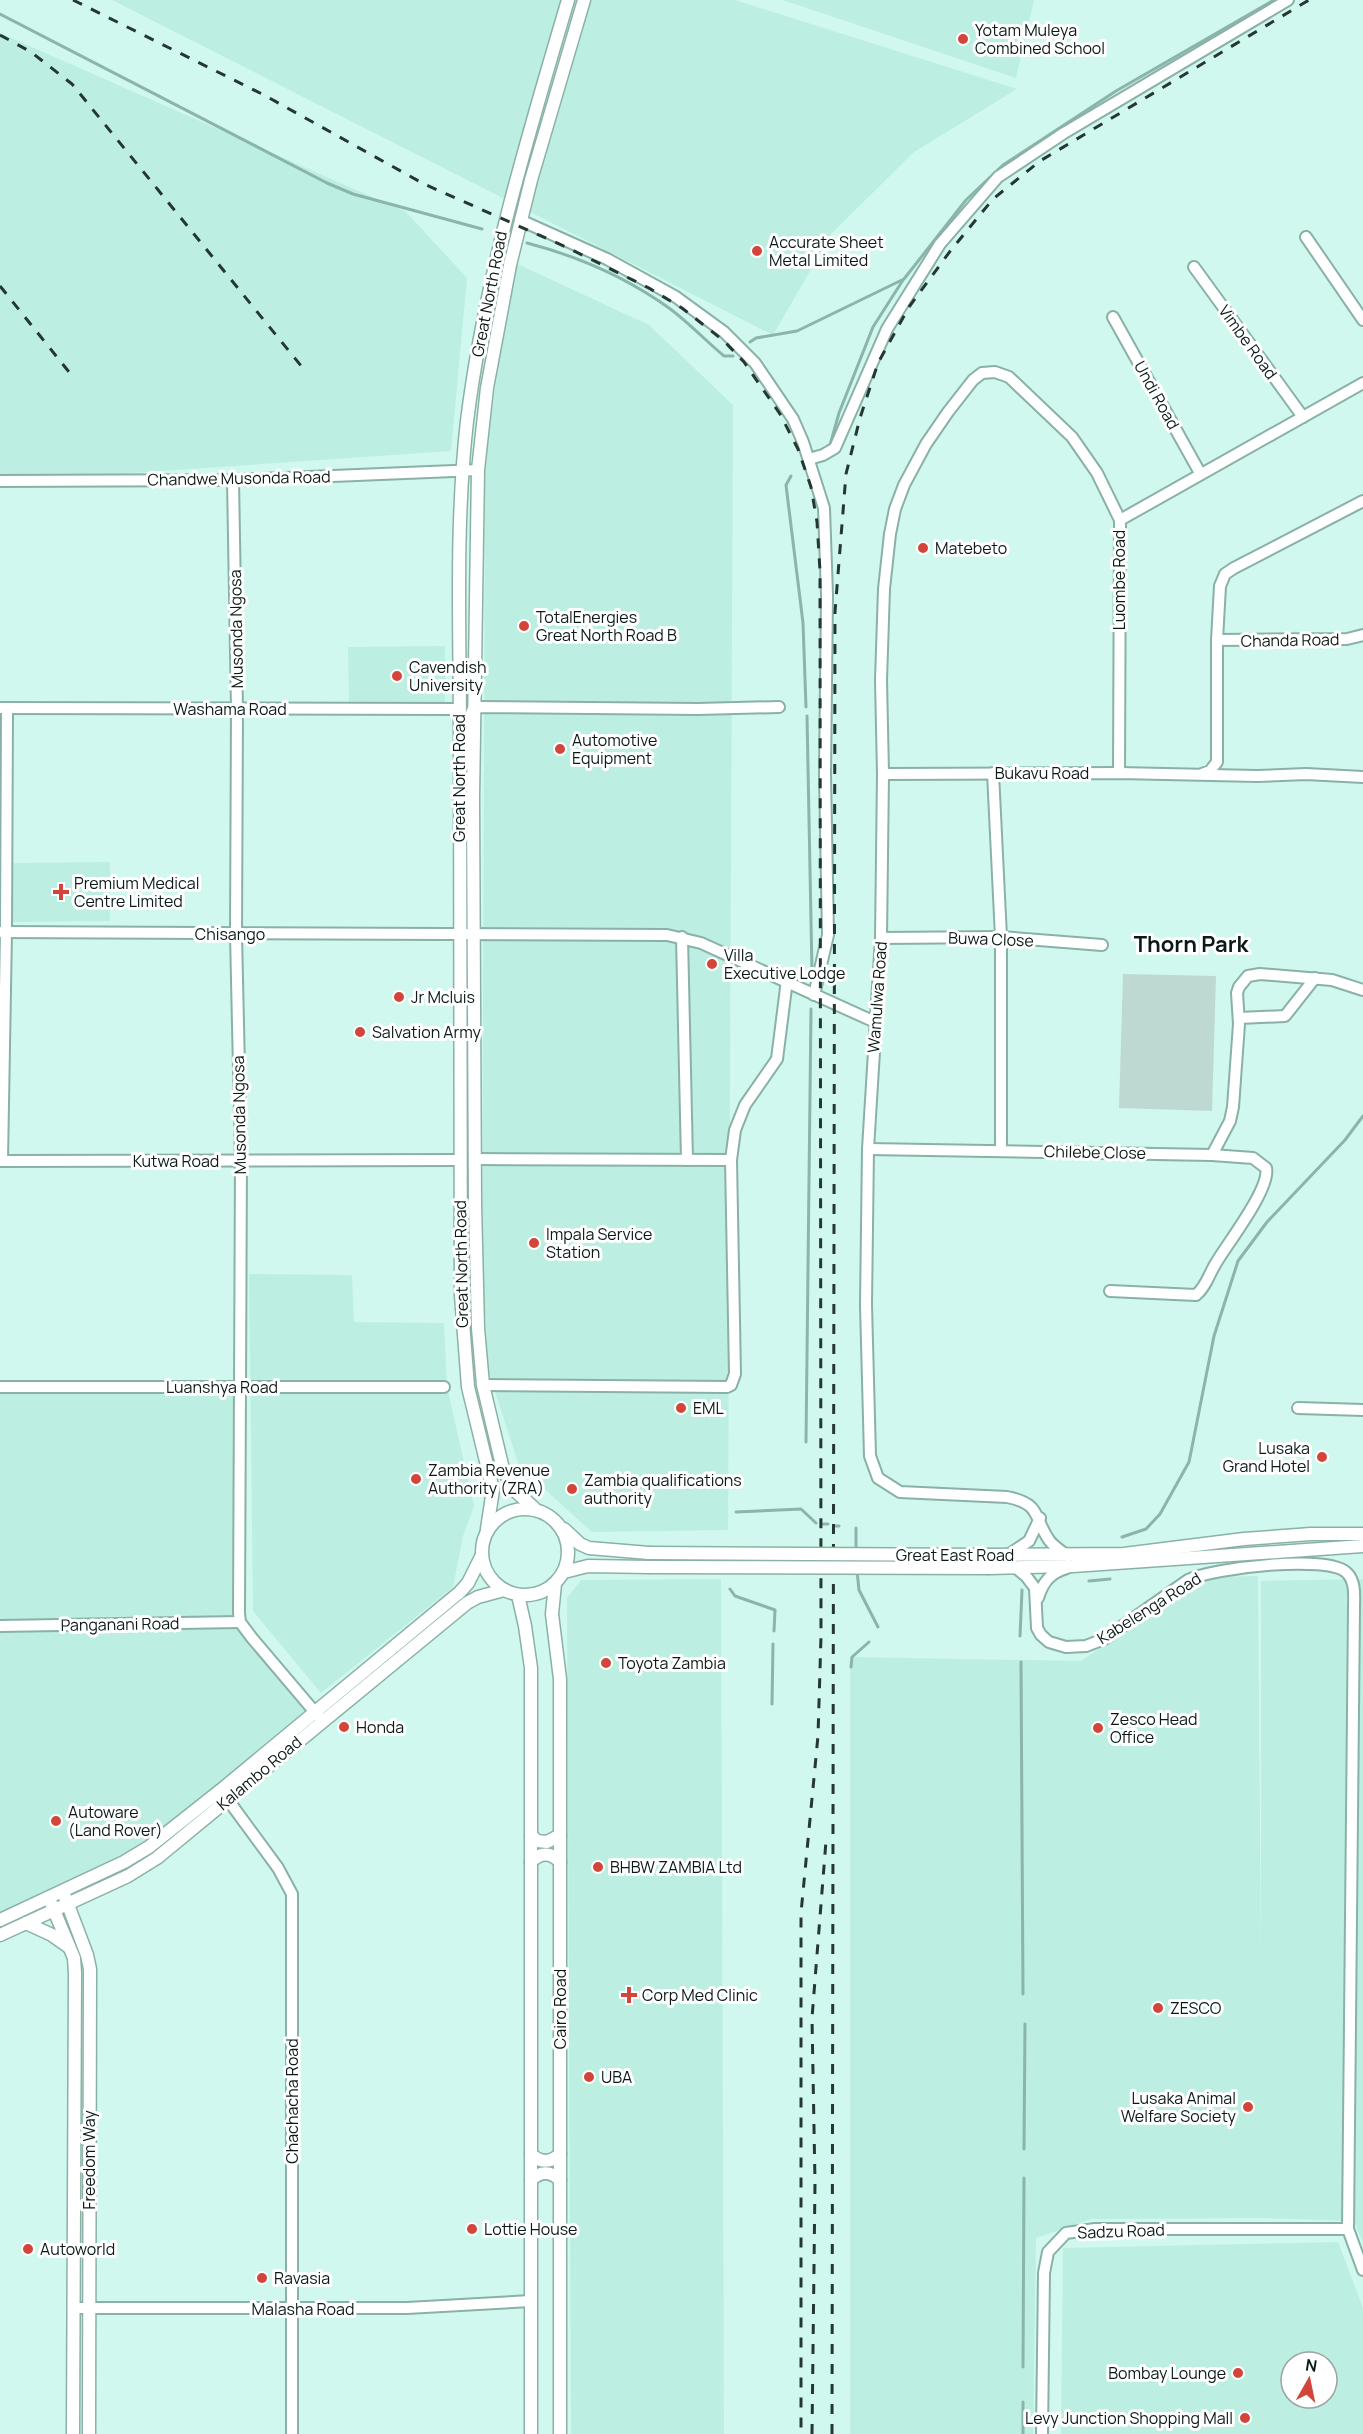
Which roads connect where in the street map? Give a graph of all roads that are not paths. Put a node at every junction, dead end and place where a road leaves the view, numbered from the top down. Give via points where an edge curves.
1 (568, 0) edge
2 (584, 0) edge
3 (1288, 0) edge
4 (520, 220) junction
5 (1306, 237) dead end
6 (1194, 267) dead end
7 (1113, 317) dead end
8 (1363, 320) edge
9 (988, 372) joint
10 (1363, 383) edge
11 (1303, 417) junction
12 (809, 459) junction
13 (462, 470) junction
14 (478, 470) junction
15 (1200, 473) junction
16 (233, 480) junction
17 (0, 481) edge
18 (1363, 501) edge
19 (1119, 520) junction
20 (1363, 636) edge
21 (1217, 640) junction
22 (779, 706) dead end
23 (474, 707) junction
24 (3, 708) edge
25 (237, 709) junction
26 (460, 709) junction
27 (460, 770) junction
28 (993, 773) junction
29 (1119, 773) junction
30 (883, 774) junction
31 (1202, 775) junction
32 (1363, 777) edge
33 (3, 932) edge
34 (236, 934) junction
35 (460, 934) junction
36 (474, 934) junction
37 (682, 937) junction
38 (881, 938) junction
39 (1000, 938) junction
40 (1102, 945) dead end
41 (1315, 978) junction
42 (787, 981) junction
43 (1363, 990) edge
44 (814, 995) junction
45 (1239, 1018) junction
46 (875, 1022) junction
47 (868, 1149) junction
48 (1001, 1150) junction
49 (1212, 1155) junction
50 (475, 1159) junction
51 (241, 1160) junction
52 (460, 1160) junction
53 (687, 1160) junction
54 (732, 1160) junction
55 (1, 1161) edge
56 (1110, 1291) dead end
57 (483, 1385) junction
58 (0, 1387) edge
59 (239, 1387) junction
60 (444, 1388) dead end
61 (1298, 1408) dead end
62 (1363, 1410) edge
63 (534, 1508) junction
64 (1040, 1518) junction
65 (557, 1522) junction
66 (487, 1529) junction
67 (1363, 1534) edge
68 (1363, 1546) edge
69 (482, 1555) junction
70 (1008, 1555) junction
71 (989, 1561) junction
72 (1071, 1561) junction
73 (1016, 1568) junction
74 (564, 1572) junction
75 (555, 1584) junction
76 (504, 1590) junction
77 (518, 1595) junction
78 (1037, 1601) junction
79 (240, 1622) junction
80 (0, 1626) edge
81 (319, 1716) junction
82 (1358, 1781) edge
83 (224, 1795) junction
84 (531, 1835) junction
85 (560, 1835) junction
86 (531, 1862) junction
87 (560, 1862) junction
88 (62, 1891) junction
89 (48, 1898) junction
90 (68, 1904) junction
91 (54, 1910) junction
92 (0, 1920) edge
93 (27, 1923) junction
94 (0, 1935) edge
95 (69, 1947) junction
96 (531, 2154) junction
97 (560, 2154) junction
98 (531, 2180) junction
99 (560, 2180) junction
100 (1348, 2229) junction
101 (1363, 2270) edge
102 (531, 2301) junction
103 (74, 2308) junction
104 (88, 2308) junction
105 (292, 2309) junction
106 (73, 2434) edge
107 (89, 2434) edge
108 (292, 2434) edge
109 (531, 2434) edge
110 (560, 2434) edge
111 (1042, 2434) edge

1 - 13 main road, Great North Road via 499,241 476,360
2 - 4 main road, Great North Road
3 - 12 street via 1074,127 998,177 979,195 940,244 886,329 835,448
4 - 12 street via 607,259 676,297 724,332 755,363 793,419
4 - 14 main road, Great North Road via 490,365
5 - 8 street
6 - 11 street, Vimbe Road
7 - 15 street, Undi Road
9 - 19 street, Luombe Road via 1009,377 1072,437 1097,473
9 - 30 street, Wamulwa Road via 973,380 926,444 895,509 884,589
10 - 11 street
11 - 15 street
12 - 44 street via 824,508 827,595 828,935
13 - 14 street, Chandwe Musonda Road
13 - 16 street, Chandwe Musonda Road
13 - 26 main road, Great North Road
14 - 23 main road, Great North Road
15 - 19 street
16 - 17 street, Chandwe Musonda Road
16 - 25 street, Musonda Ngosa
18 - 21 street via 1225,574 1220,586
19 - 29 street, Luombe Road
20 - 21 street, Chanda Road
21 - 31 street via 1218,755 1214,767
22 - 23 street
23 - 27 street
23 - 36 main road, Great North Road
24 - 25 street, Washama Road
24 - 33 street
25 - 26 street, Washama Road
25 - 34 street, Musonda Ngosa
26 - 27 main road, Great North Road
27 - 35 main road, Great North Road
28 - 29 street, Bukavu Road
28 - 30 street, Bukavu Road
28 - 39 street
29 - 31 street, Bukavu Road
30 - 38 street, Wamulwa Road
31 - 32 street, Bukavu Road
33 - 34 street, Chisango
33 - 55 street
34 - 35 street, Chisango
34 - 51 street, Musonda Ngosa
35 - 36 street, Chisango
35 - 52 main road, Great North Road
36 - 37 street, Chisango
36 - 50 main road, Great North Road
37 - 42 street, Chisango
37 - 53 street
38 - 39 street, Buwa Close
38 - 46 street, Wamulwa Road
39 - 40 street, Buwa Close
39 - 48 street
41 - 43 street
41 - 45 street via 1285,1016
41 - 45 street via 1248,976 1237,993
42 - 44 street, Chisango
42 - 54 street via 777,1059 744,1105 735,1130
44 - 46 street, Chisango
45 - 49 street via 1232,1114
46 - 47 street, Wamulwa Road
47 - 48 street, Chilebe Close
47 - 64 street, Wamulwa Road via 866,1305 873,1468 878,1478 900,1492 1007,1497 1027,1503
48 - 49 street, Chilebe Close
49 - 56 street, Chilebe Close via 1253,1158 1266,1168 1265,1182 1202,1290 1196,1295
50 - 53 street
50 - 57 main road, Great North Road
51 - 52 street, Kutwa Road
51 - 55 street, Kutwa Road
51 - 59 street, Musonda Ngosa
52 - 66 main road, Great North Road via 462,1334 468,1387 493,1490
53 - 54 street
54 - 57 street via 735,1374 731,1385
57 - 63 main road, Great North Road via 502,1466 512,1488
58 - 59 street, Luanshya Road
59 - 60 street, Luanshya Road
59 - 79 street, Musonda Ngosa
61 - 62 street
63 - 65 main road
63 - 66 main road via 507,1512
64 - 70 street via 1029,1541
64 - 72 street, Wamulwa Road via 1049,1540
65 - 71 main road, Great East Road, bridge via 584,1547 649,1553
65 - 74 main road via 568,1546
66 - 69 main road
67 - 72 main road, Great East Road via 1244,1539
68 - 72 main road, Great East Road
69 - 76 main road via 485,1569
69 - 81 main road, Kalambo Road via 460,1592
70 - 71 main road, Great East Road
70 - 72 main road, Great East Road
71 - 73 main road, Great East Road
71 - 74 main road, Great East Road, bridge via 588,1566
72 - 73 main road, Great East Road
72 - 78 street via 1043,1584
73 - 78 street, Kabelenga Road via 1032,1583
74 - 75 main road
75 - 77 main road via 538,1594
75 - 85 main road, Cairo Road via 552,1614 560,1679
76 - 77 main road
76 - 81 main road, Kalambo Road via 467,1603
77 - 84 main road, Cairo Road via 531,1668
78 - 82 street, Kabelenga Road via 1037,1628 1041,1635 1066,1647 1086,1646 1104,1639 1202,1574 1249,1567 1341,1568 1354,1585
79 - 80 street, Panganani Road
79 - 81 street
81 - 83 main road, Kalambo Road
82 - 100 street, Kabelenga Road
83 - 88 main road, Kalambo Road via 124,1862
83 - 90 main road, Kalambo Road via 157,1858
83 - 105 street, Chachacha Road via 292,1894
84 - 85 main road via 537,1841 547,1842
84 - 86 main road, Cairo Road
85 - 87 main road, Cairo Road
86 - 87 main road via 547,1854
86 - 96 main road, Cairo Road
87 - 97 main road, Cairo Road
88 - 89 main road, Kalambo Road
88 - 90 main road, Freedom Way
89 - 91 main road, Freedom Way
89 - 92 main road, Kalambo Road
90 - 91 main road, Kalambo Road
90 - 104 main road, Freedom Way via 90,1969
91 - 93 main road, Kalambo Road
91 - 95 main road, Freedom Way
93 - 94 main road, Kalambo Road
93 - 95 main road
95 - 103 main road, Freedom Way via 75,1973
96 - 97 main road via 546,2161
96 - 98 main road, Cairo Road
97 - 99 main road, Cairo Road
98 - 99 main road via 546,2173
98 - 102 main road, Cairo Road
99 - 110 main road, Cairo Road
100 - 101 street, Kabelenga Road
100 - 111 street, Sadzu Road via 1095,2229 1066,2233 1048,2252 1044,2274
102 - 105 street, Malasha Road
102 - 109 main road, Cairo Road
103 - 104 street, Malasha Road
103 - 106 main road, Freedom Way
104 - 105 street, Malasha Road
104 - 107 main road, Freedom Way
105 - 108 street, Chachacha Road

